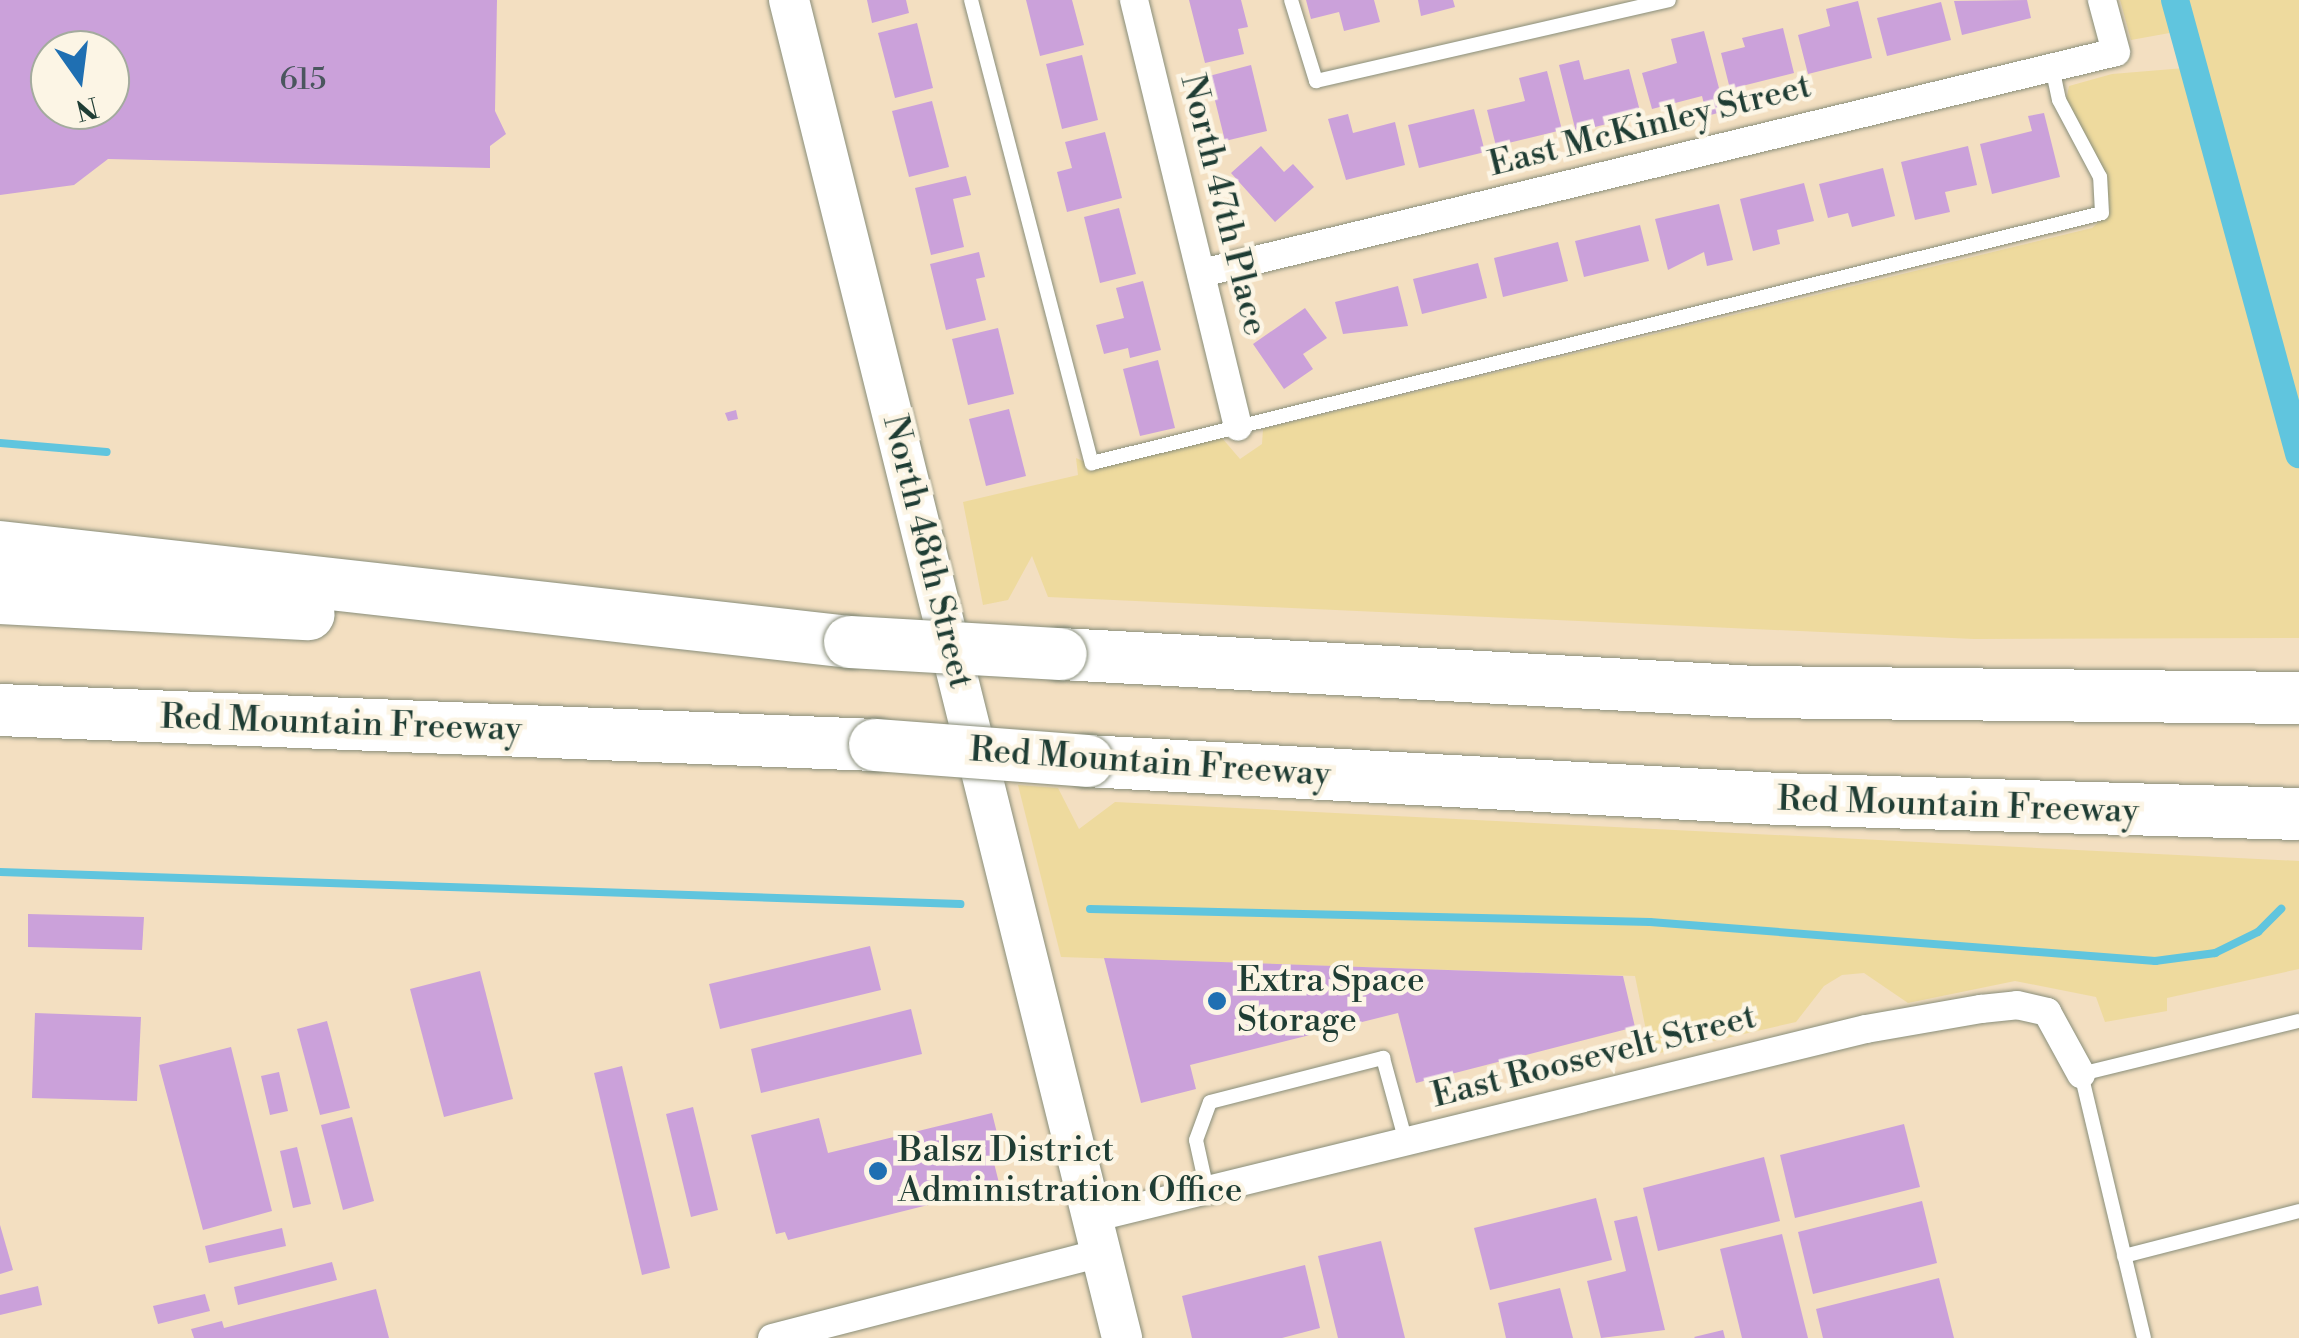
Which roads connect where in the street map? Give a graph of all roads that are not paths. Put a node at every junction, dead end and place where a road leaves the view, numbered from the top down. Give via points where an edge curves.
1 (789, 0) edge
2 (971, 0) edge
3 (1134, 0) edge
4 (1290, 0) edge
5 (1669, 0) edge
6 (2102, 0) edge
7 (2052, 67) junction
8 (1202, 274) junction
9 (1238, 428) junction
10 (0, 547) edge
11 (0, 598) edge
12 (850, 642) junction
13 (2299, 675) edge
14 (2299, 698) edge
15 (2131, 699) junction
16 (3, 710) edge
17 (2299, 814) edge
18 (2299, 1022) edge
19 (2080, 1074) junction
20 (1406, 1142) junction
21 (1207, 1190) junction
22 (2299, 1211) edge
23 (1097, 1236) junction
24 (2124, 1256) junction
25 (772, 1338) edge
26 (1122, 1338) edge
27 (2144, 1338) edge

1 - 23 street, North 48th Street
2 - 9 lane via 1092,463
3 - 8 street, North 47th Place
4 - 5 lane via 1316,81
6 - 7 street, East McKinley Street via 2116,52
7 - 8 street, East McKinley Street
7 - 9 lane via 2058,100 2100,177 2102,213
8 - 9 street, North 47th Place
10 - 12 highway
11 - 12 highway
12 - 15 highway, bridge via 1661,688
13 - 15 highway
14 - 15 highway
16 - 17 highway, Red Mountain Freeway, bridge via 876,745 1779,799
18 - 19 lane
19 - 20 street, East Roosevelt Street via 2048,1012 2017,1005 1866,1029
19 - 24 lane
20 - 21 street, East Roosevelt Street
20 - 21 lane via 1383,1058 1210,1102 1196,1140
21 - 23 street, East Roosevelt Street
22 - 24 lane
23 - 25 street, East Roosevelt Street
23 - 26 street, North 48th Street
24 - 27 lane

